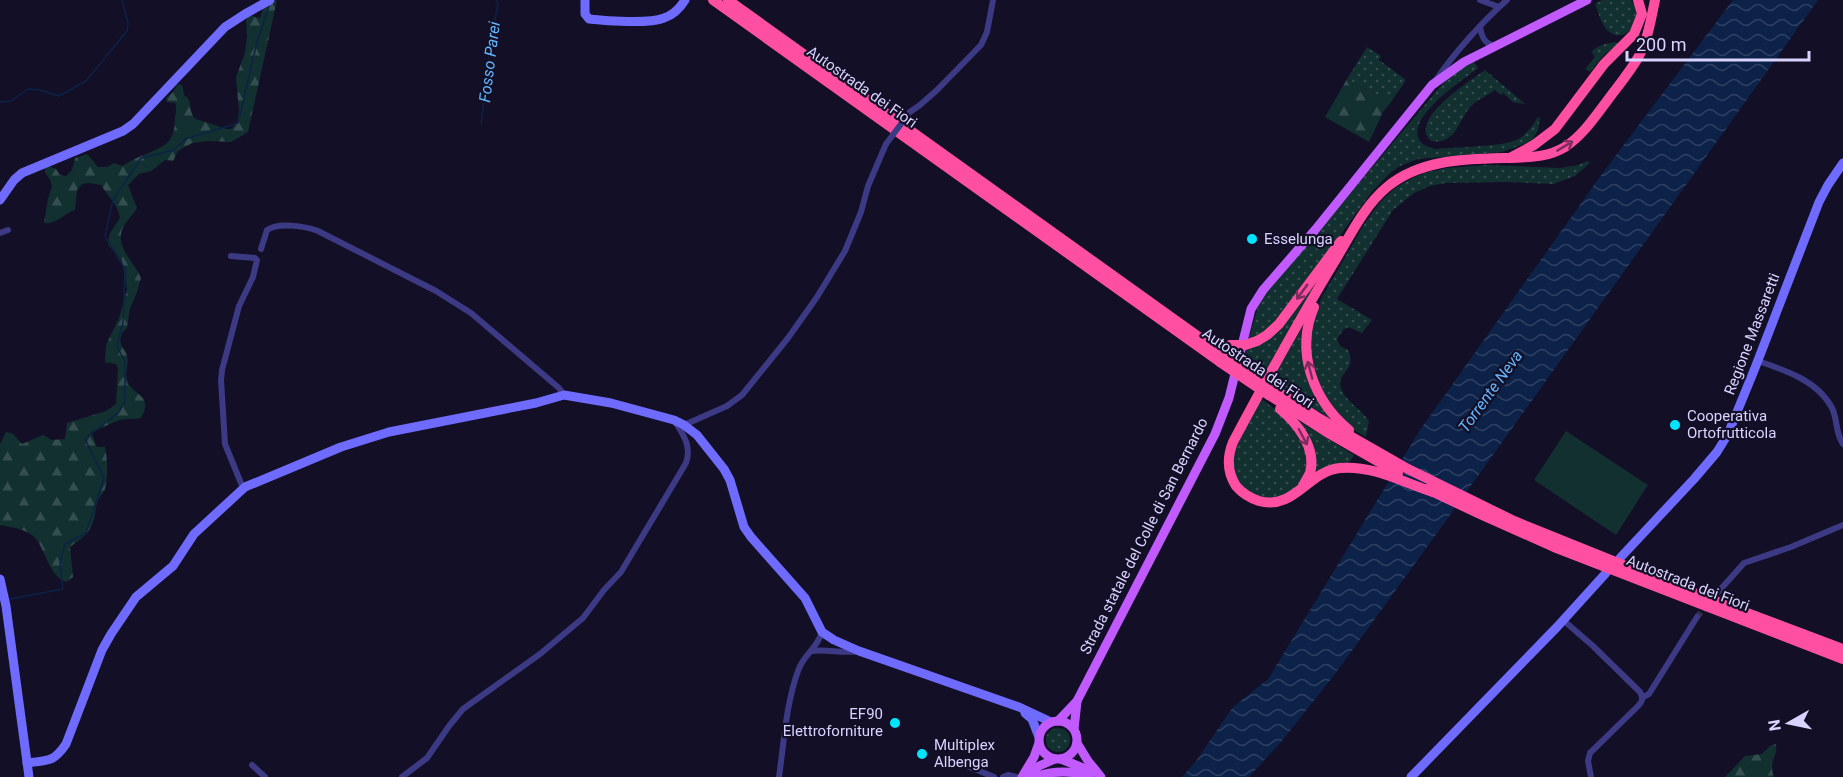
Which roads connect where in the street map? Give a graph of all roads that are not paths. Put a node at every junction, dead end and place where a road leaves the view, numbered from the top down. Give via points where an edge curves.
1 (270, 0) edge
2 (585, 0) edge
3 (685, 0) edge
4 (713, 0) edge
5 (728, 0) edge
6 (993, 0) edge
7 (1480, 0) edge
8 (1507, 0) edge
9 (1587, 0) edge
10 (1638, 0) edge
11 (1655, 0) edge
12 (1498, 8) junction
13 (1480, 27) junction
14 (1494, 46) junction
15 (1432, 85) junction
16 (1509, 158) junction
17 (1843, 163) edge
18 (0, 200) edge
19 (8, 230) dead end
20 (1352, 232) junction
21 (0, 233) edge
22 (261, 249) dead end
23 (231, 256) dead end
24 (1323, 281) junction
25 (1166, 314) junction
26 (1222, 359) junction
27 (1758, 361) junction
28 (1269, 394) junction
29 (564, 395) junction
30 (674, 420) junction
31 (684, 425) junction
32 (1843, 444) edge
33 (1367, 451) junction
34 (243, 488) junction
35 (1302, 489) junction
36 (1433, 492) junction
37 (1843, 525) edge
38 (1556, 543) junction
39 (1620, 558) dead end
40 (1606, 573) dead end
41 (0, 579) edge
42 (1719, 591) tunnel mouth
43 (1697, 617) tunnel mouth
44 (1563, 620) junction
45 (822, 632) junction
46 (1843, 648) edge
47 (859, 651) junction
48 (812, 652) junction
49 (1843, 659) edge
50 (1643, 697) junction
51 (1077, 701) junction
52 (1019, 707) junction
53 (1055, 721) junction
54 (1074, 729) junction
55 (1039, 740) junction
56 (1077, 743) junction
57 (1058, 759) junction
58 (27, 763) junction
59 (960, 763) dead end
60 (252, 765) dead end
61 (29, 777) edge
62 (265, 777) edge
63 (402, 777) edge
64 (779, 777) edge
65 (994, 777) edge
66 (1003, 777) edge
67 (1016, 777) edge
68 (1022, 777) edge
69 (1034, 777) edge
70 (1089, 777) edge
71 (1095, 777) edge
72 (1101, 777) edge
73 (1411, 777) edge
74 (1591, 777) edge

1 - 18 street via 225,27 133,124 22,173
2 - 3 street via 589,20 646,21 666,18
4 - 26 highway, Autostrada dei Fiori
5 - 25 highway, Autostrada dei Fiori
6 - 31 street, bridge via 981,45 938,90 910,112 886,144 845,251 788,338 741,396
7 - 12 street
8 - 12 street
9 - 14 main road, Strada statale del Colle di San Bernardo
10 - 16 highway via 1642,14 1634,34 1604,64 1555,129
16 -> 11 highway via 1550,154 1578,138 1639,56
12 - 13 street
13 - 14 street via 1483,39
13 - 15 street
14 - 15 main road, Strada statale del Colle di San Bernardo
15 - 51 main road, Strada statale del Colle di San Bernardo via 1251,309 1215,434
16 - 20 highway via 1448,161 1414,170 1381,192
17 - 27 street, Regione Massaretti via 1819,202
19 - 21 street
20 - 24 highway
20 -> 25 highway, bridge via 1337,244 1279,324 1257,341 1230,345 1210,339
22 - 29 street via 267,230 275,225 318,231 471,313
23 - 34 street via 257,260 239,306 222,370 225,444
33 -> 24 highway via 1334,416 1310,373 1306,335
24 - 35 highway via 1229,454 1232,478 1250,498 1276,503
25 - 26 highway, Autostrada dei Fiori
26 - 28 highway, Autostrada dei Fiori, bridge
26 - 28 highway, Autostrada dei Fiori, bridge
27 - 32 street via 1808,382 1820,393 1833,409
27 - 39 street, Regione Massaretti via 1717,452
28 - 33 highway, Autostrada dei Fiori
28 -> 35 highway via 1294,422 1309,448 1310,469
29 - 30 street
29 - 34 street via 389,432 341,447
30 - 31 street
30 - 63 street via 687,442 686,463 621,572 583,618 463,709 427,758
31 - 45 street via 724,469 744,527 805,598
33 - 36 highway, Autostrada dei Fiori
33 - 38 highway, Autostrada dei Fiori
34 - 58 street via 194,534 173,566 136,597 102,650 66,744 57,756
35 - 36 highway via 1324,472 1356,468
36 - 38 highway, Autostrada dei Fiori
37 - 42 street via 1744,563
38 - 46 highway, Autostrada dei Fiori
38 - 49 highway, Autostrada dei Fiori
40 - 44 street
41 - 58 street
43 - 50 street via 1649,694
44 - 50 street
44 - 73 street
45 - 47 street
45 - 48 street
47 - 48 street
47 - 52 street
48 - 64 street via 803,658 797,671
50 - 74 street via 1590,753
51 - 53 main road, Strada statale del Colle di San Bernardo
51 - 54 main road, Strada statale del Colle di San Bernardo
52 - 53 street
52 - 55 street via 1032,719
53 - 54 main road
53 - 55 main road via 1041,731
54 - 56 main road
55 - 57 main road via 1044,754
55 - 68 main road
56 - 57 main road via 1071,754
56 - 72 main road
57 - 68 main road
57 - 71 main road
58 - 61 street
59 - 65 street
60 - 62 street
66 - 67 street
69 - 70 main road via 1064,771

